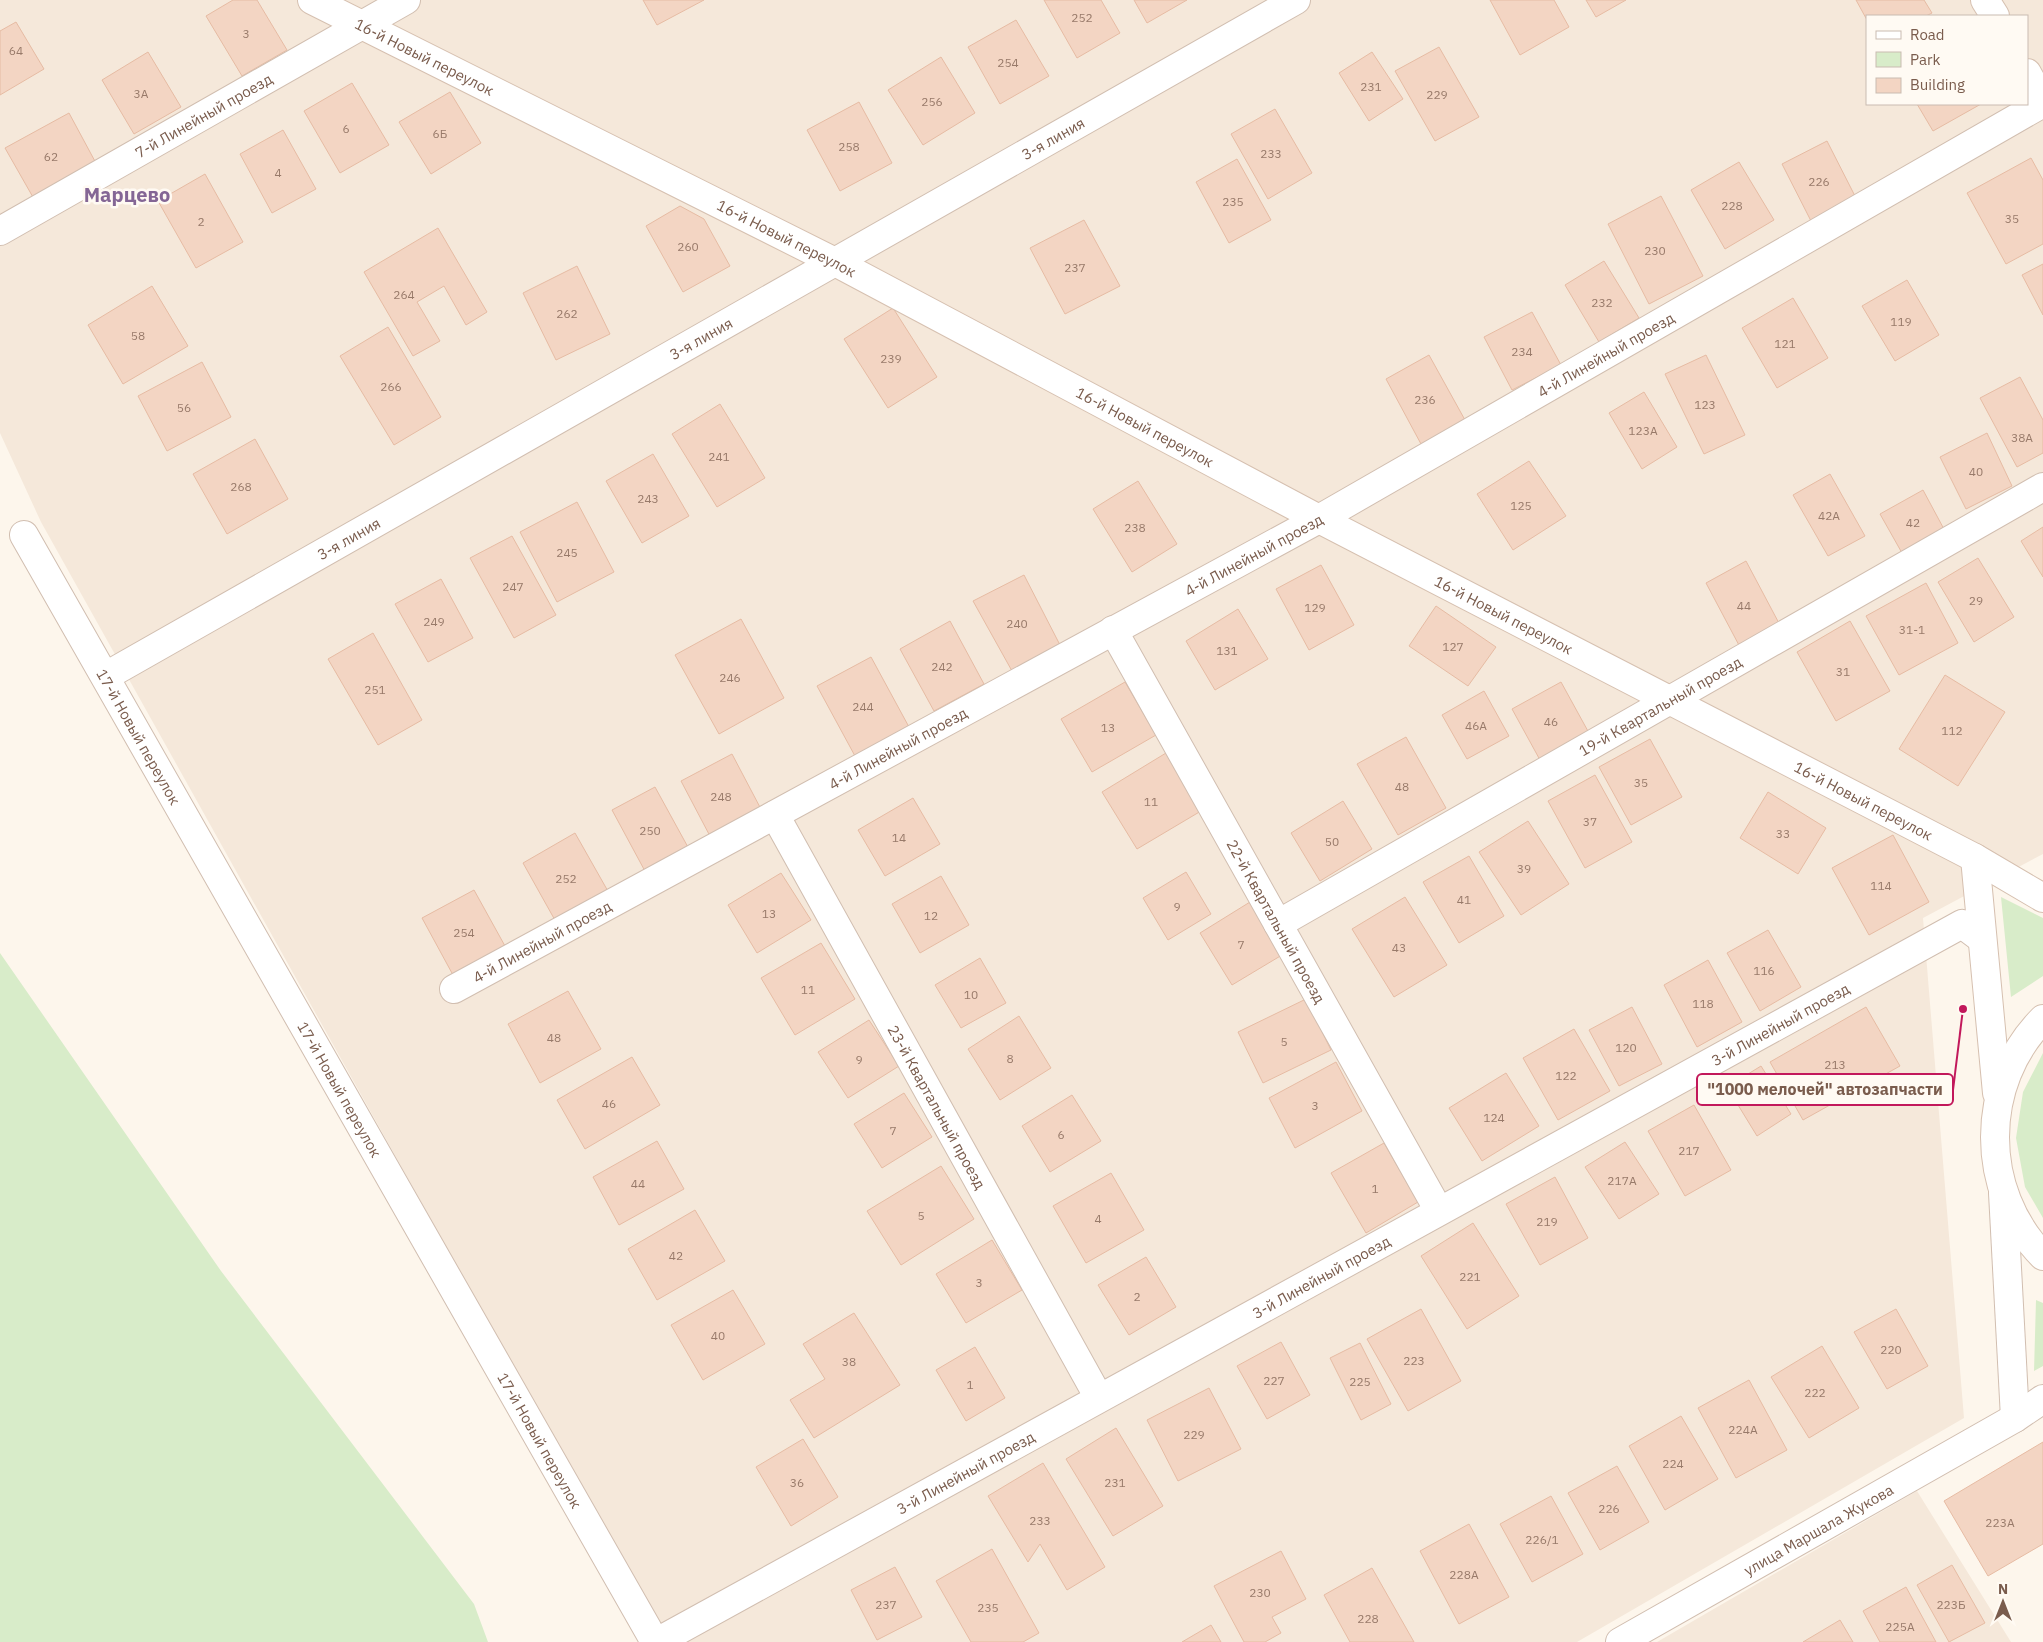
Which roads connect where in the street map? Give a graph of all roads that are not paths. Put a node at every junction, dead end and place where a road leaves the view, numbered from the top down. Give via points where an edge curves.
1 (312, 0) edge
2 (406, 0) edge
3 (1296, 0) edge
4 (1985, 0) edge
5 (1993, 15) edge
6 (362, 25) junction
7 (2028, 75) edge
8 (2043, 102) edge
9 (0, 232) edge
10 (835, 262) junction
11 (2043, 488) edge
12 (1319, 519) junction
13 (24, 535) dead end
14 (1114, 630) junction
15 (106, 676) junction
16 (1670, 700) junction
17 (775, 814) junction
18 (1975, 858) junction
19 (2043, 898) edge
20 (1278, 924) junction
21 (1982, 939) junction
22 (454, 989) dead end
23 (2043, 1019) edge
24 (1998, 1101) junction
25 (2003, 1193) junction
26 (1440, 1211) junction
27 (2043, 1256) edge
28 (1099, 1398) junction
29 (2043, 1399) edge
30 (2015, 1418) junction
31 (656, 1642) edge
32 (1620, 1642) edge

1 - 6 street, 16-й Новый переулок
2 - 6 street, 7-й Линейный проезд
3 - 10 street, 3-я линия
4 - 5 street
6 - 9 street, 7-й Линейный проезд
6 - 10 street, 16-й Новый переулок
7 - 8 street
8 - 12 street, 4-й Линейный проезд
10 - 12 street, 16-й Новый переулок
10 - 15 street, 3-я линия
11 - 16 street, 19-й Квартальный проезд
12 - 14 street, 4-й Линейный проезд
12 - 16 street, 16-й Новый переулок
13 - 15 street, 17-й Новый переулок
14 - 17 street, 4-й Линейный проезд
14 - 20 street, 22-й Квартальный проезд
15 - 31 street, 17-й Новый переулок
16 - 18 street, 16-й Новый переулок
16 - 20 street, 19-й Квартальный проезд
17 - 22 street, 4-й Линейный проезд
17 - 28 street, 23-й Квартальный проезд
18 - 19 street, 16-й Новый переулок
18 - 21 street
20 - 26 street, 22-й Квартальный проезд
21 - 24 street
21 - 26 street, 3-й Линейный проезд via 1962,924
23 - 24 street via 2019,1049 2006,1074
24 - 25 street via 1994,1132 1996,1163
25 - 27 street via 2013,1215
25 - 30 street
26 - 28 street, 3-й Линейный проезд
28 - 31 street, 3-й Линейный проезд
29 - 30 street, улица Маршала Жукова
30 - 32 street, улица Маршала Жукова

